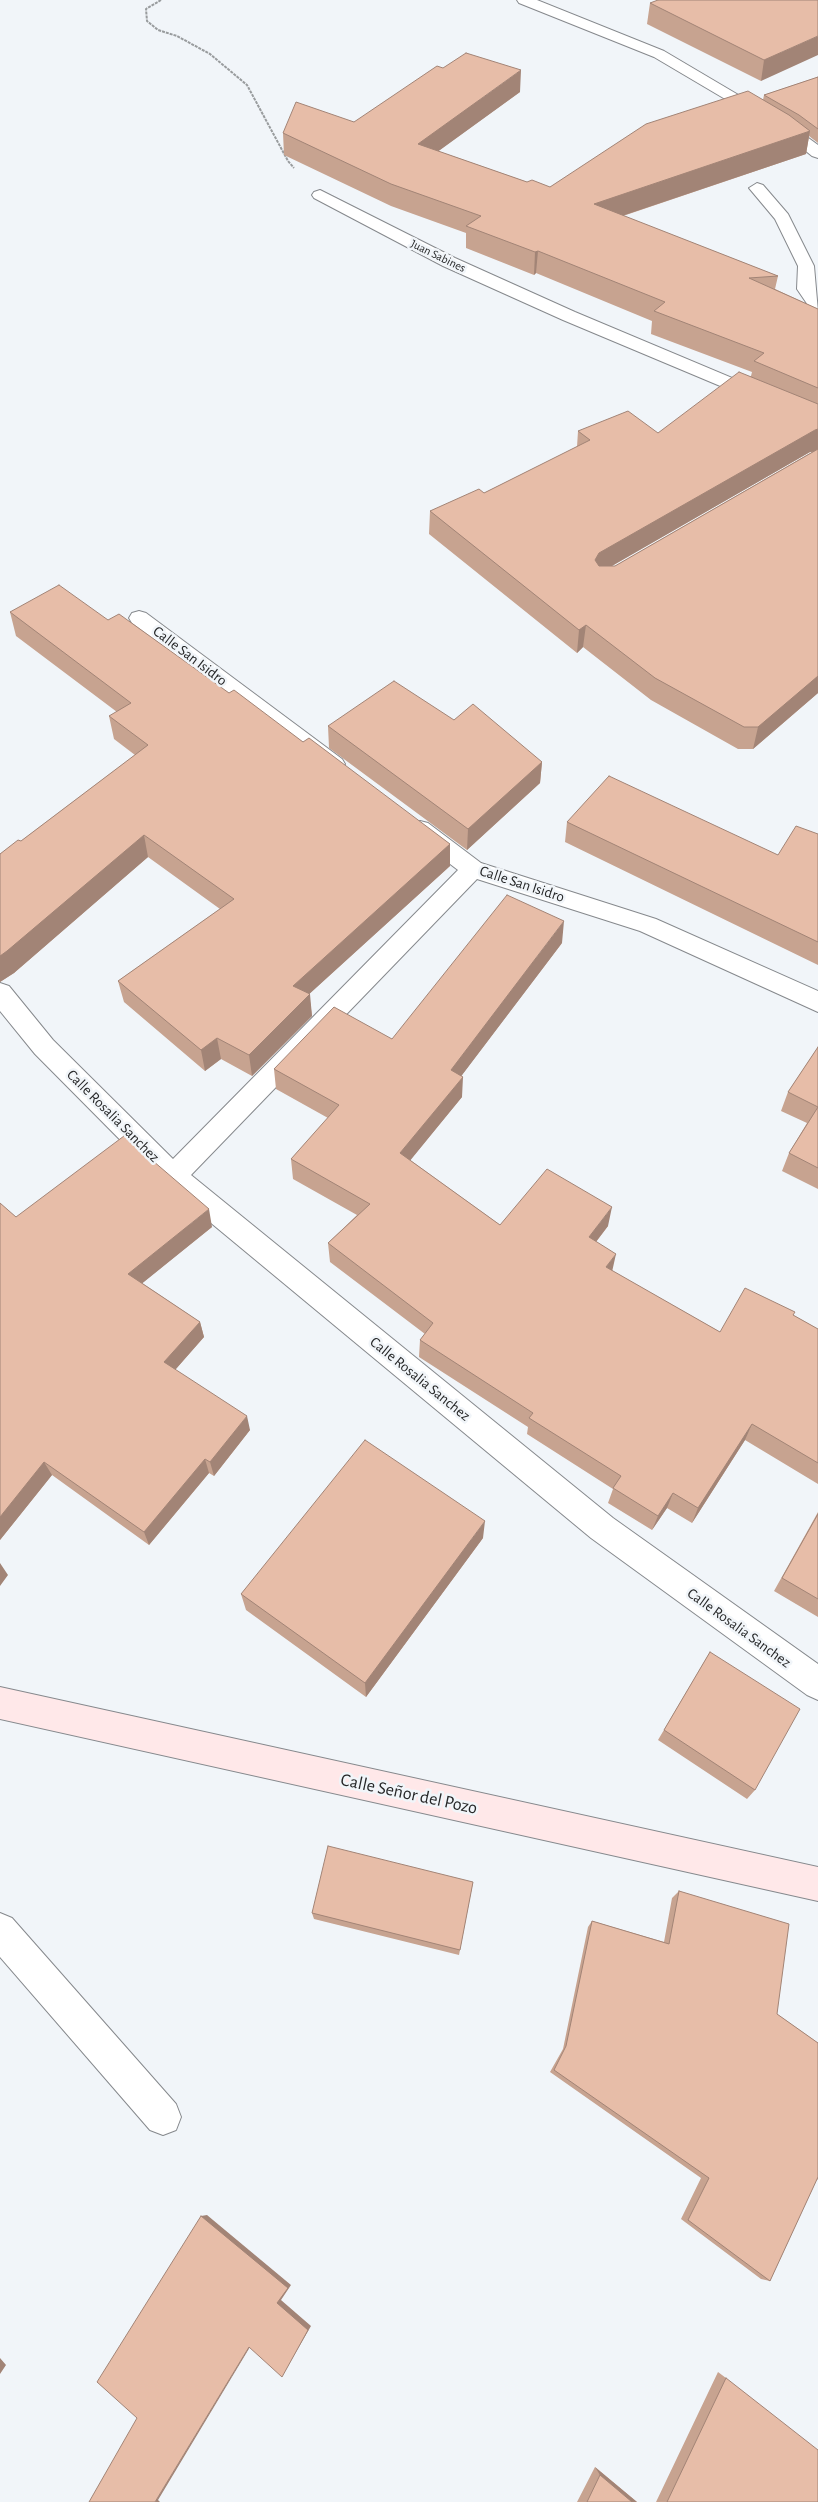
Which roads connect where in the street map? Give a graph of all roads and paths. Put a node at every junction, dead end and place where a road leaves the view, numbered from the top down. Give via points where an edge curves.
1 (161, 0) edge
2 (524, 0) edge
3 (818, 152) edge
4 (757, 188) dead end
5 (320, 195) joint
6 (818, 307) edge
7 (818, 421) edge
8 (139, 618) dead end
9 (350, 776) edge
10 (404, 817) edge
11 (473, 869) junction
12 (0, 993) edge
13 (818, 1002) edge
14 (173, 1176) junction
15 (818, 1684) edge
16 (0, 1703) edge
17 (818, 1884) edge
18 (0, 1930) edge
19 (163, 2117) dead end

1 - 5 path via 146,9 147,21 158,30 177,36 210,54 247,85 288,161
2 - 3 street via 659,54 791,132
4 - 6 street via 782,217 806,266 806,289
5 - 7 street, Juan Sabines via 449,262
8 - 9 street, Calle San Isidro
10 - 11 street, Calle San Isidro
11 - 13 street, Calle San Isidro via 648,925
11 - 14 street
12 - 14 street, Calle Rosalia Sanchez via 44,1047
14 - 15 street, Calle Rosalia Sanchez via 602,1528
16 - 17 street, Calle Señor del Pozo
18 - 19 street

